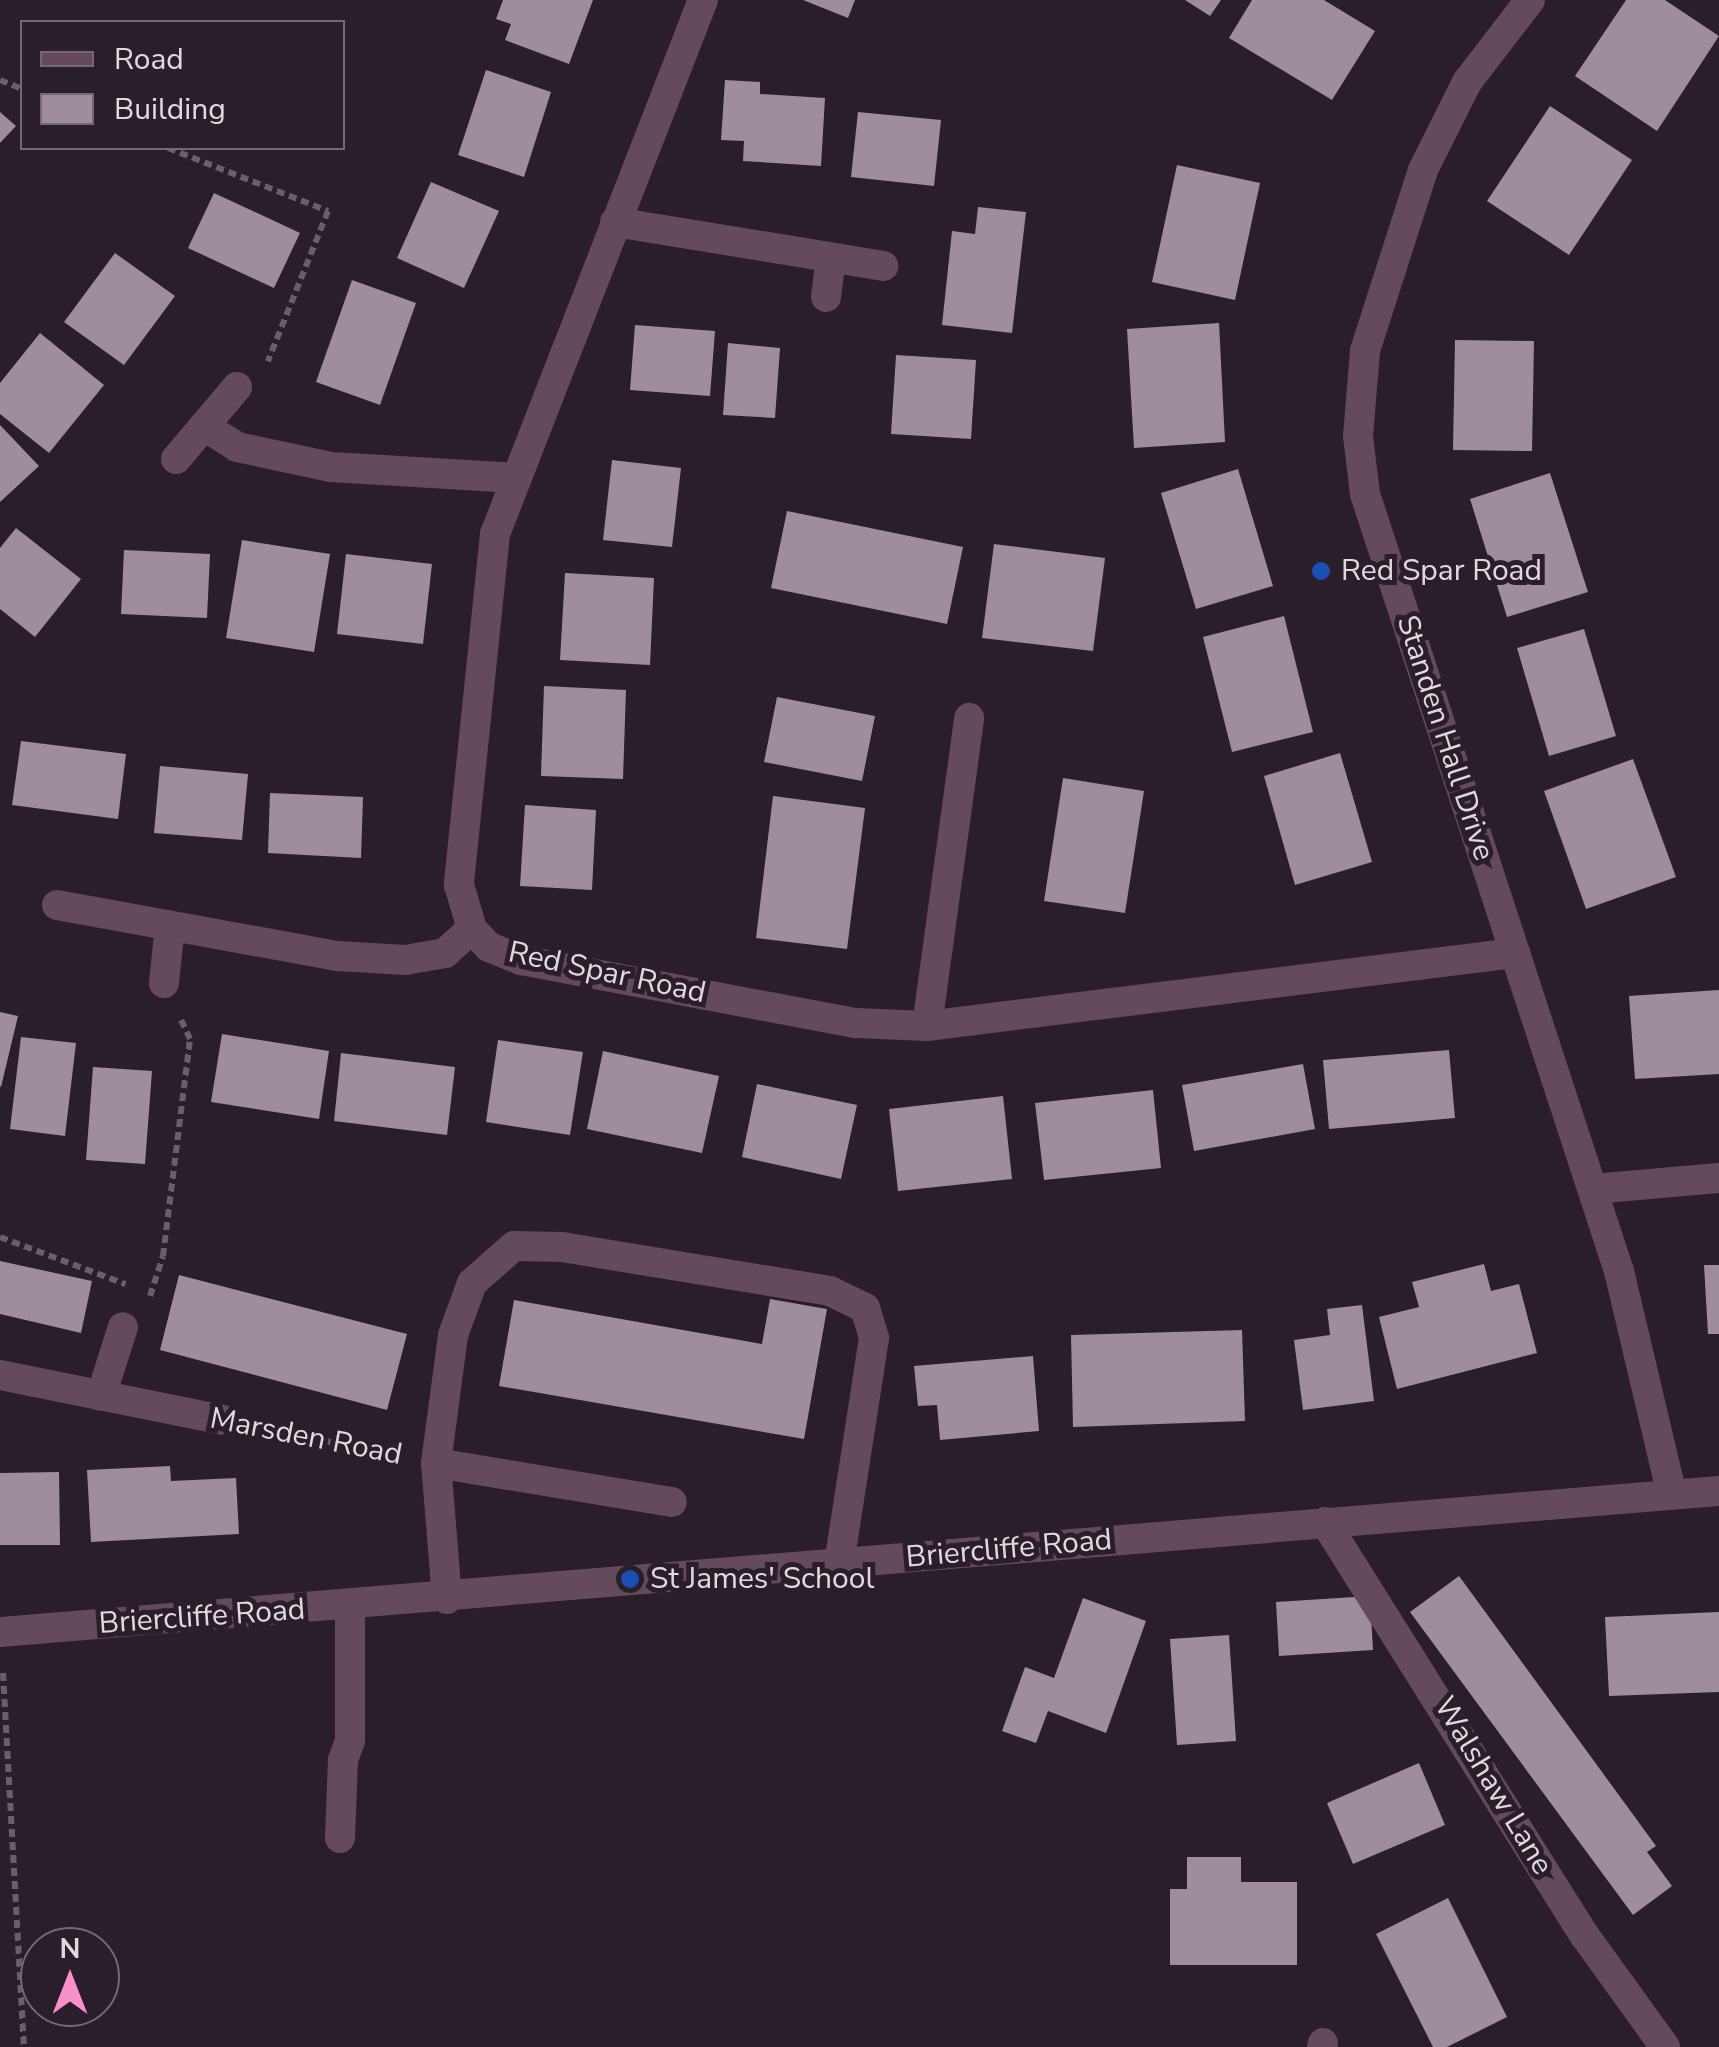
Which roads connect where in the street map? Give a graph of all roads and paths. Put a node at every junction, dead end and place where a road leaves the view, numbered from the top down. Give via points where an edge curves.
1 (703, 0) edge
2 (1530, 0) edge
3 (173, 150) edge
4 (615, 222) junction
5 (830, 259) junction
6 (883, 266) dead end
7 (826, 298) dead end
8 (236, 387) joint
9 (204, 426) junction
10 (176, 458) dead end
11 (514, 478) junction
12 (970, 718) dead end
13 (58, 904) dead end
14 (170, 925) junction
15 (472, 929) junction
16 (1515, 953) junction
17 (164, 983) joint
18 (927, 1026) junction
19 (1719, 1178) edge
20 (1593, 1189) junction
21 (0, 1236) edge
22 (152, 1294) junction
23 (123, 1327) joint
24 (0, 1375) edge
25 (101, 1396) junction
26 (223, 1420) joint
27 (436, 1463) junction
28 (1719, 1491) edge
29 (1672, 1496) junction
30 (672, 1502) dead end
31 (1324, 1522) junction
32 (838, 1563) junction
33 (447, 1599) junction
34 (350, 1606) junction
35 (0, 1632) edge
36 (340, 1838) dead end
37 (24, 2047) edge
38 (1665, 2047) edge

1 - 4 street, Red Spar Road
2 - 16 street, Standen Hall Drive via 1466,82 1422,170 1365,351 1358,436 1365,494
3 - 8 path via 328,212 263,374
4 - 5 street
4 - 11 street, Red Spar Road
5 - 6 street
5 - 7 street
8 - 9 street
9 - 10 street
9 - 11 street via 267,456
11 - 15 street, Red Spar Road via 495,534 458,885
12 - 18 street
13 - 14 street, Red Spar Road
14 - 15 street, Red Spar Road via 338,956 405,960 445,953
14 - 17 street
15 - 18 street, Red Spar Road via 489,946 520,960 856,1023
16 - 18 street, Red Spar Road
16 - 20 street, Standen Hall Drive
17 - 22 path via 190,1039 164,1256
19 - 20 street
20 - 29 street, Standen Hall Drive
21 - 22 path
22 - 23 path
23 - 25 street
24 - 25 street, Marsden Road
25 - 26 street, Marsden Road
26 - 27 path, Marsden Road
27 - 30 street
27 - 32 street via 453,1335 472,1283 514,1246 830,1291 865,1308 874,1338
27 - 33 street, Marsden Road
28 - 29 street, Briercliffe Road
29 - 31 street, Briercliffe Road
31 - 32 street, Briercliffe Road
31 - 38 street, Walshaw Lane via 1585,1936
32 - 33 street, Briercliffe Road
33 - 34 street, Briercliffe Road
34 - 35 street, Briercliffe Road
34 - 36 street via 350,1741 343,1760
35 - 37 path

